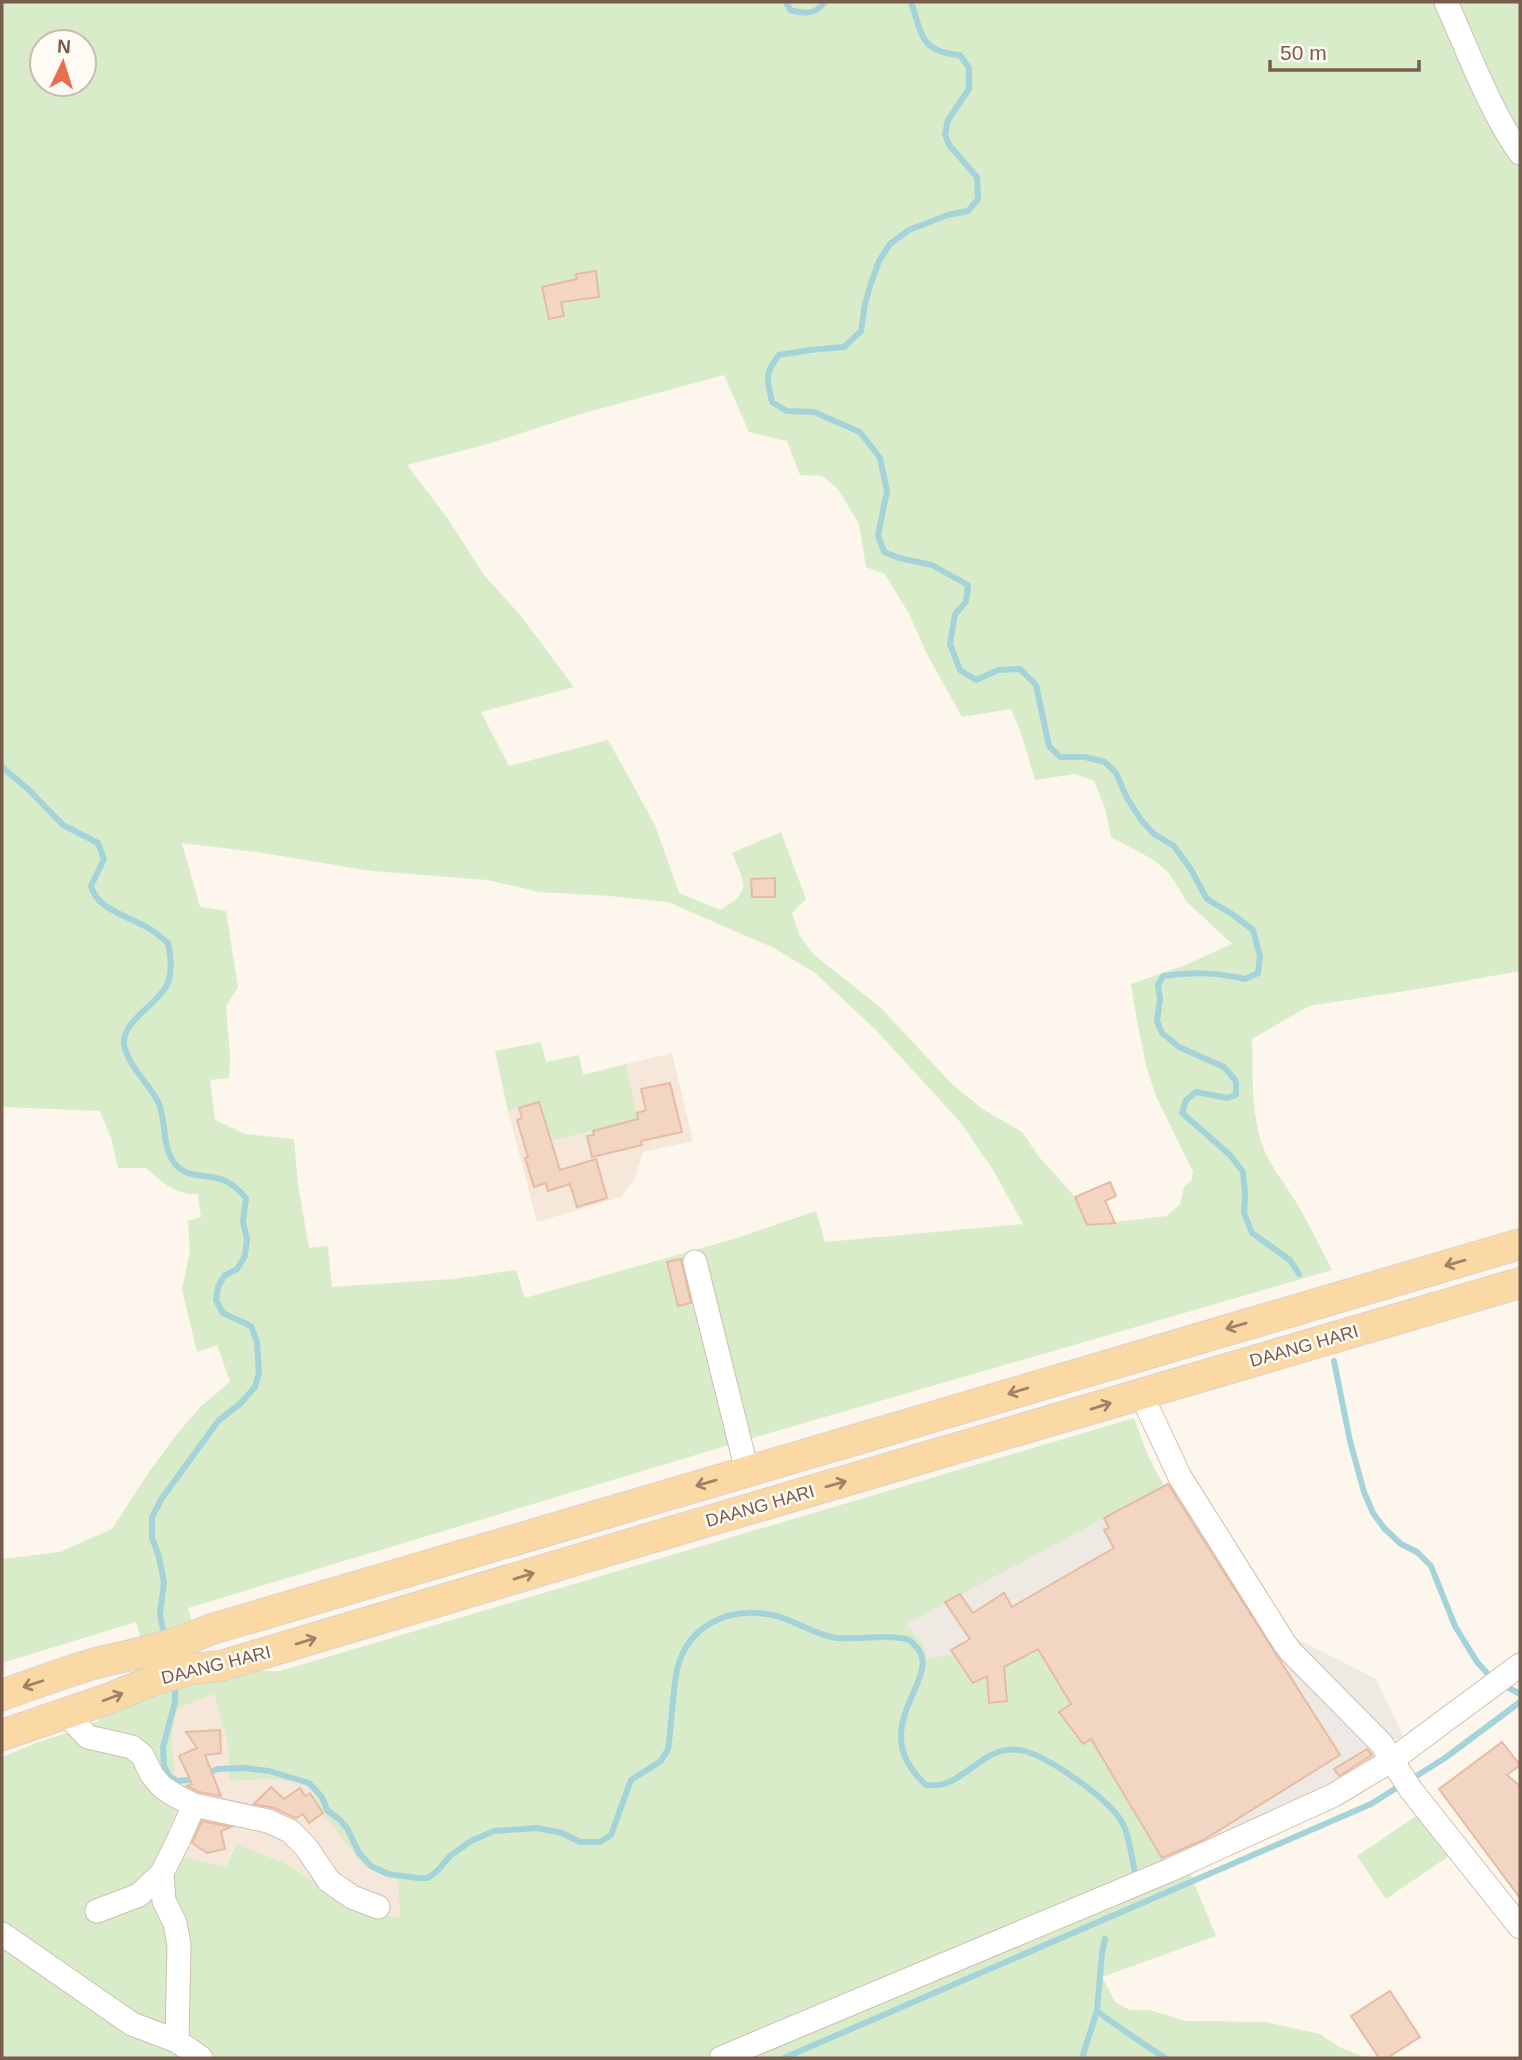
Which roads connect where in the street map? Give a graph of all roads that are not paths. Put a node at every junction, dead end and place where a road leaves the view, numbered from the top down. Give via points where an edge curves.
1 (1446, 2) edge
2 (1520, 153) edge
3 (1520, 1244) edge
4 (695, 1262) dead end
5 (1520, 1283) edge
6 (1142, 1394) junction
7 (778, 1462) junction
8 (747, 1471) junction
9 (789, 1497) junction
10 (188, 1655) junction
11 (1520, 1664) edge
12 (150, 1667) junction
13 (2, 1695) edge
14 (65, 1713) junction
15 (2, 1735) edge
16 (1401, 1774) junction
17 (194, 1805) junction
18 (162, 1873) junction
19 (378, 1907) dead end
20 (97, 1911) dead end
21 (1520, 1927) edge
22 (2, 1934) edge
23 (177, 2041) junction
24 (201, 2058) edge
25 (721, 2058) edge

1 - 2 street via 1490,102
3 -> 7 main road, DAANG HARI
4 - 8 street
5 - 6 main road, DAANG HARI
9 -> 6 main road, DAANG HARI
6 - 16 street via 1180,1477 1285,1644 1381,1743
7 - 8 main road, DAANG HARI
7 - 9 main road
8 -> 10 main road, DAANG HARI via 209,1630
10 -> 9 main road, DAANG HARI via 221,1666
10 - 12 main road, DAANG HARI
11 - 16 street
12 -> 13 main road, DAANG HARI via 98,1663
14 -> 12 main road, DAANG HARI via 108,1699
14 - 15 main road, DAANG HARI
14 - 17 street via 88,1737 132,1746 162,1787
16 - 21 street
16 - 25 street via 1334,1795 1183,1864
17 - 18 street
17 - 19 street via 268,1821 290,1831 330,1881 352,1897
18 - 20 street via 139,1895
18 - 23 street via 164,1901 179,1944
22 - 23 street via 132,2024
23 - 24 street

